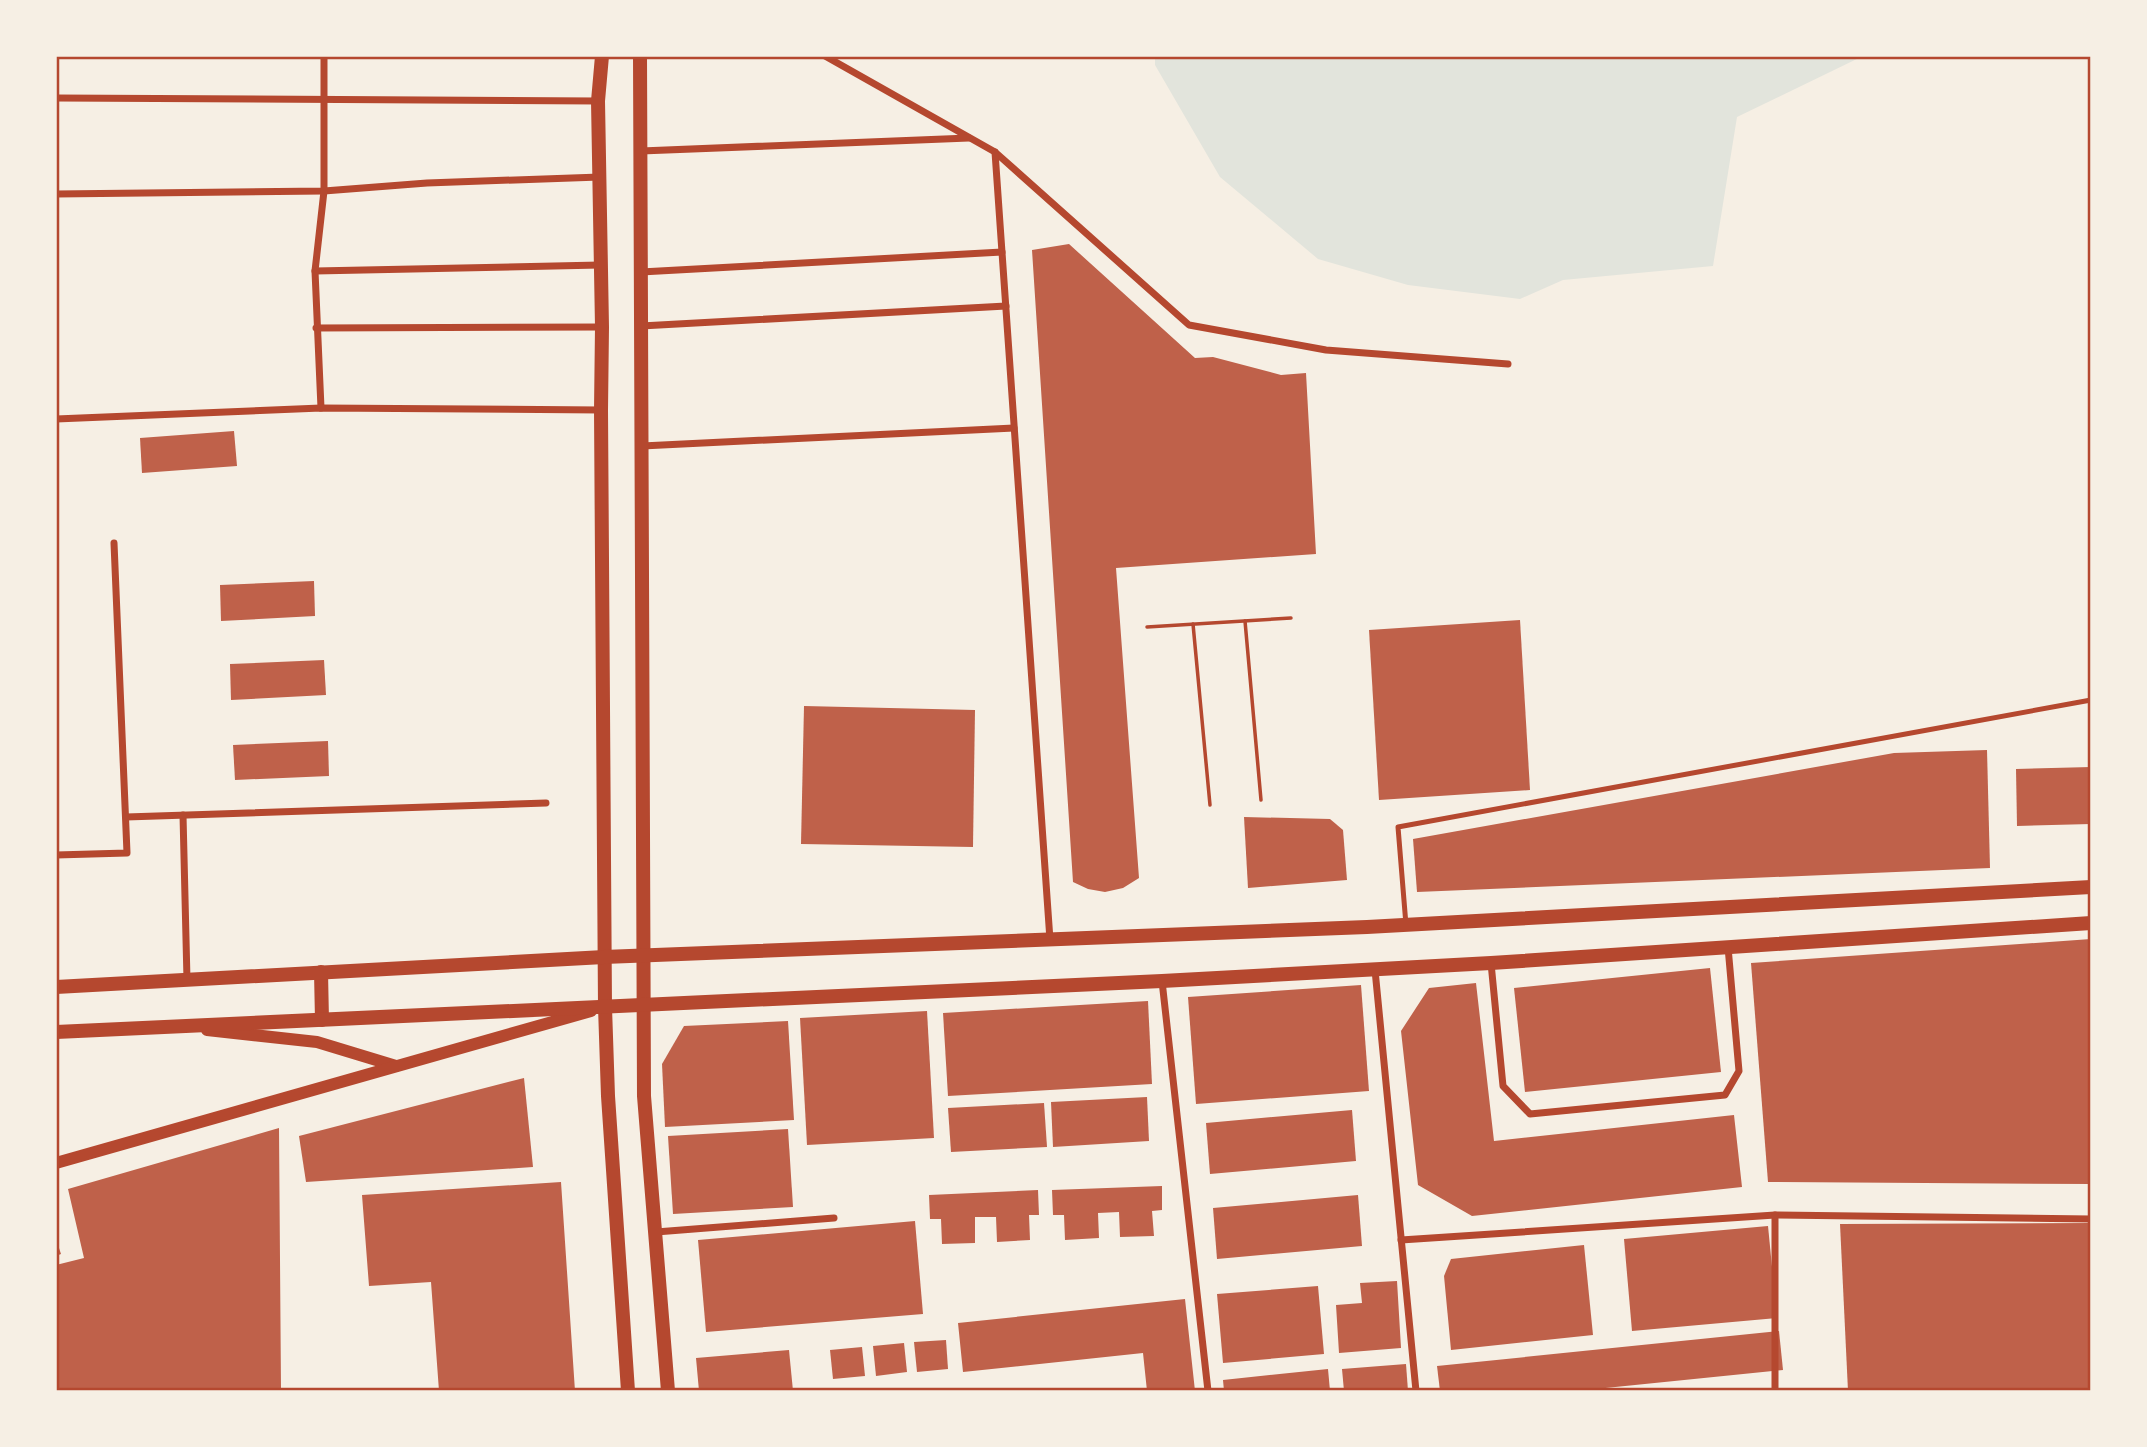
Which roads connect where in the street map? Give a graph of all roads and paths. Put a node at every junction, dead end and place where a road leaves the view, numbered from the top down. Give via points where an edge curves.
1 (324, 56) edge
2 (602, 56) edge
3 (640, 56) edge
4 (825, 56) edge
5 (56, 98) edge
6 (324, 99) junction
7 (598, 101) junction
8 (970, 138) junction
9 (641, 151) junction
10 (995, 152) junction
11 (600, 177) junction
12 (324, 191) junction
13 (56, 194) edge
14 (1002, 253) junction
15 (600, 265) junction
16 (315, 271) junction
17 (641, 272) junction
18 (1006, 306) junction
19 (641, 326) junction
20 (602, 327) junction
21 (316, 328) junction
22 (1508, 364) dead end
23 (321, 408) junction
24 (601, 410) junction
25 (56, 419) edge
26 (1014, 428) junction
27 (642, 446) junction
28 (114, 542) dead end
29 (1290, 618) dead end
30 (1245, 621) junction
31 (1193, 624) junction
32 (1147, 627) dead end
33 (2091, 700) edge
34 (1261, 800) dead end
35 (547, 803) dead end
36 (1210, 805) dead end
37 (183, 815) junction
38 (126, 817) junction
39 (56, 855) edge
40 (2091, 887) edge
41 (2091, 923) edge
42 (1406, 925) junction
43 (1050, 940) junction
44 (1728, 946) junction
45 (643, 956) junction
46 (604, 957) junction
47 (1491, 963) junction
48 (1375, 969) junction
49 (321, 972) junction
50 (187, 980) junction
51 (1162, 981) junction
52 (56, 987) edge
53 (644, 1005) junction
54 (605, 1007) junction
55 (322, 1020) junction
56 (178, 1026) junction
57 (56, 1032) edge
58 (396, 1066) junction
59 (56, 1163) edge
60 (1775, 1215) junction
61 (834, 1218) dead end
62 (2091, 1219) edge
63 (655, 1232) junction
64 (1401, 1240) junction
65 (628, 1391) edge
66 (668, 1391) edge
67 (1208, 1391) edge
68 (1416, 1391) edge
69 (1775, 1391) edge

1 - 6 street
2 - 7 main road
3 - 9 main road
4 - 8 street
5 - 6 street
6 - 7 street
6 - 12 street
7 - 11 main road
8 - 9 street
8 - 10 street
9 - 17 main road
10 - 14 street
10 - 22 street via 1189,325 1326,350
11 - 12 street
11 - 15 main road
12 - 13 street
12 - 16 street
14 - 17 street
14 - 18 street
15 - 16 street
15 - 20 main road
16 - 21 street
17 - 19 main road
18 - 19 street
18 - 26 street
19 - 27 main road
20 - 21 street
20 - 24 main road
21 - 23 street
23 - 24 street
23 - 25 street
24 - 46 main road
26 - 27 street
26 - 43 street
27 - 45 main road
28 - 38 street
29 - 30 path
30 - 31 path
30 - 34 path
31 - 32 path
31 - 36 path
33 - 42 lane via 1398,827
35 - 37 street
37 - 38 street
37 - 50 street
38 - 39 street via 127,853
40 - 42 main road
41 - 44 main road
42 - 43 main road
43 - 45 main road
44 - 47 main road
44 - 47 street via 1739,1071 1725,1095 1530,1114 1503,1086
45 - 46 main road
45 - 53 main road
46 - 49 main road
46 - 54 main road
47 - 48 main road
48 - 51 main road
48 - 64 street
49 - 50 main road
49 - 55 main road
50 - 52 main road
51 - 53 main road
51 - 67 street
53 - 54 main road
53 - 63 main road via 644,1096
54 - 55 main road
54 - 58 street
54 - 65 main road
55 - 56 main road
56 - 57 main road
56 - 58 street via 317,1042
58 - 59 street
60 - 62 street
60 - 64 street
60 - 69 street
61 - 63 street
63 - 66 main road
64 - 68 street

